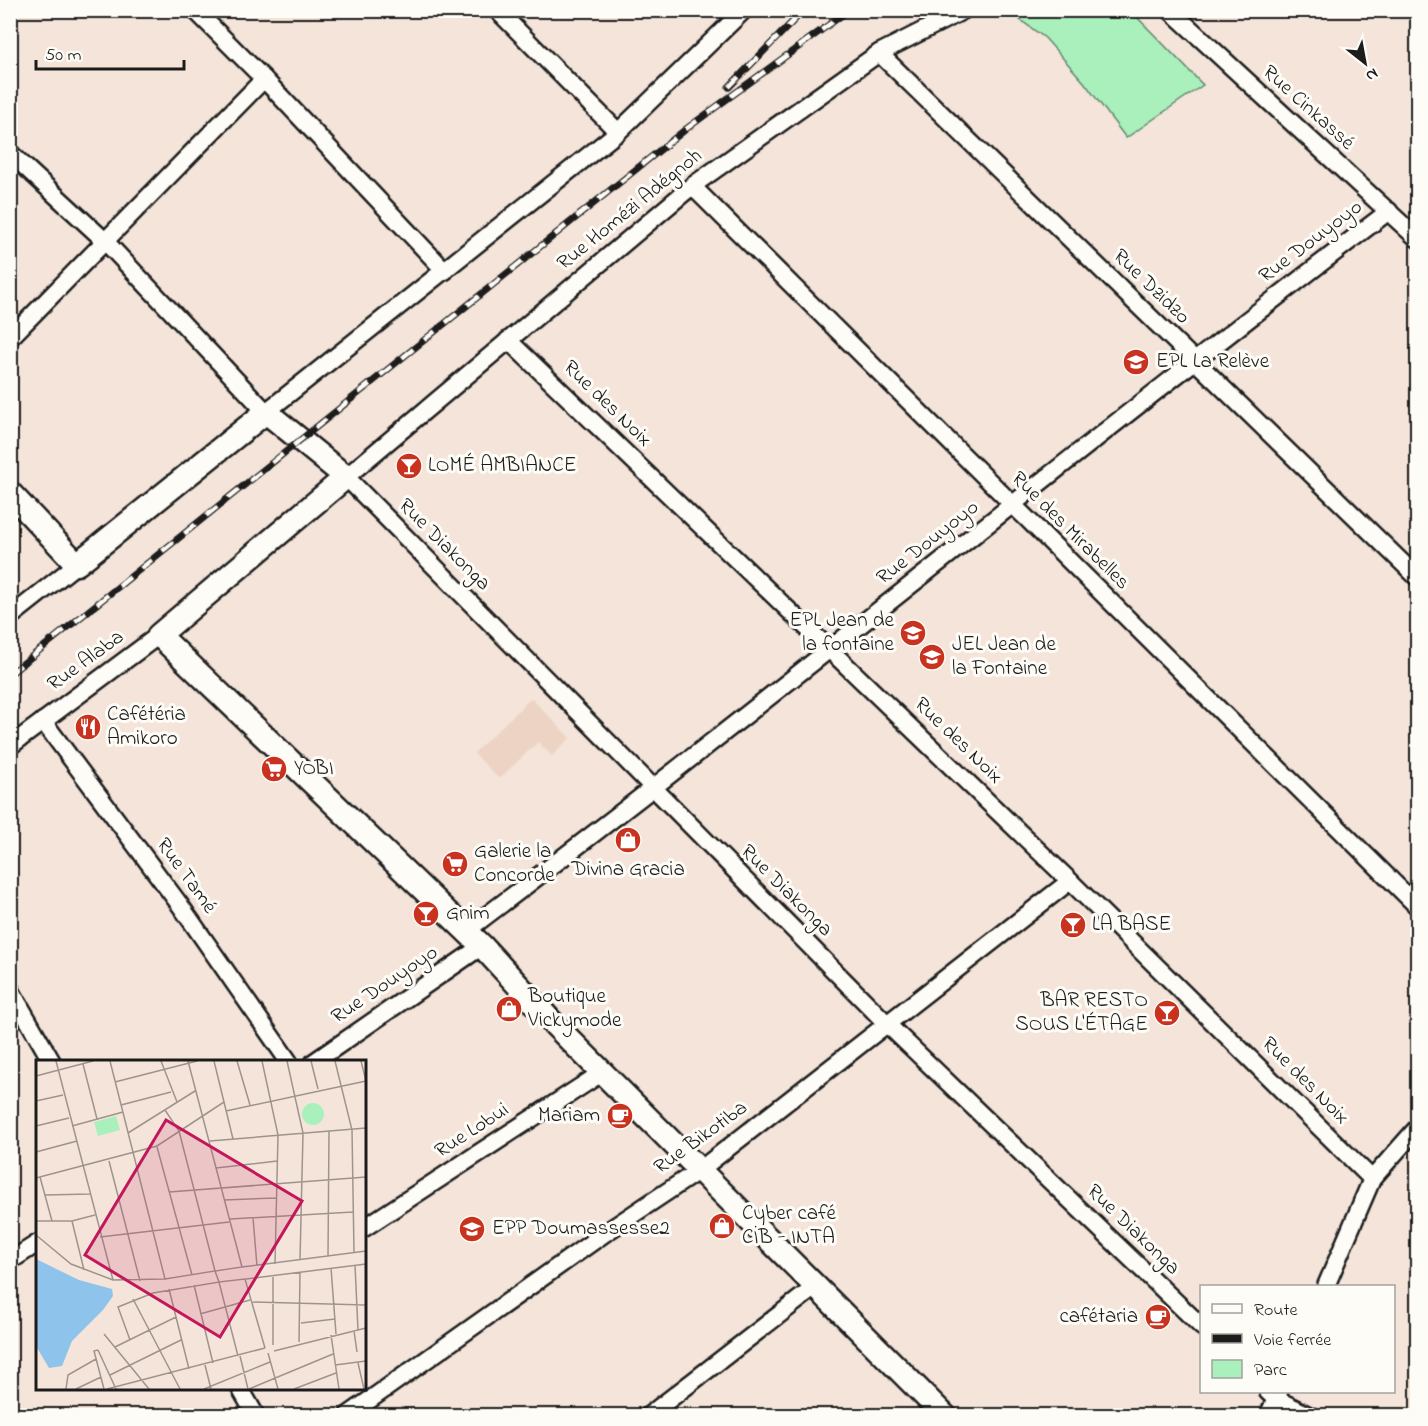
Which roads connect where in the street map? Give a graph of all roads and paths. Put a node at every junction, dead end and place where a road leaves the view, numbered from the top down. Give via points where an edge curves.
1 (195, 10) edge
2 (496, 10) edge
3 (744, 10) edge
4 (964, 10) edge
5 (1170, 10) edge
6 (879, 53) junction
7 (264, 79) junction
8 (618, 132) junction
9 (10, 153) edge
10 (692, 186) junction
11 (1389, 211) junction
12 (1418, 239) edge
13 (105, 241) junction
14 (445, 271) junction
15 (10, 338) edge
16 (508, 340) junction
17 (1193, 360) junction
18 (266, 412) junction
19 (346, 477) junction
20 (10, 493) edge
21 (1012, 506) junction
22 (77, 564) junction
23 (1418, 578) edge
24 (10, 617) edge
25 (159, 635) junction
26 (830, 648) junction
27 (43, 721) junction
28 (10, 746) edge
29 (654, 790) junction
30 (1070, 881) junction
31 (1418, 906) edge
32 (466, 931) junction
33 (482, 946) junction
34 (10, 989) edge
35 (887, 1024) junction
36 (51, 1060) edge
37 (287, 1060) edge
38 (317, 1060) edge
39 (603, 1072) junction
40 (1418, 1127) edge
41 (701, 1169) junction
42 (1372, 1179) junction
43 (366, 1227) edge
44 (36, 1244) edge
45 (10, 1261) edge
46 (1327, 1285) edge
47 (815, 1287) junction
48 (1200, 1325) edge
49 (241, 1390) edge
50 (1274, 1394) edge
51 (256, 1416) edge
52 (346, 1416) edge
53 (648, 1416) edge
54 (945, 1416) edge
55 (1268, 1416) edge
56 (1310, 1416) edge

1 - 7 street
2 - 8 street
3 - 8 street
4 - 6 street, Rue Homézi Adégnoh
5 - 11 street, Rue Cinkassé
6 - 10 street, Rue Homézi Adégnoh
6 - 17 street, Rue Dzidzo
7 - 13 street
7 - 14 street
8 - 14 street
9 - 13 street
10 - 16 street, Rue Homézi Adégnoh
10 - 21 street, Rue des Mirabelles
11 - 12 street, Rue Cinkassé
11 - 17 street, Rue Douyoyo
13 - 15 street
13 - 18 street
14 - 18 street
16 - 19 street, Rue Homézi Adégnoh
16 - 26 street, Rue des Noix
17 - 21 street, Rue Douyoyo
17 - 23 street, Rue Dzidzo
18 - 19 main road
18 - 22 main road
19 - 25 main road
19 - 29 street, Rue Diakonga
20 - 22 main road
21 - 26 street, Rue Douyoyo
21 - 31 street, Rue des Mirabelles
22 - 24 street
25 - 27 street, Rue Alaba
25 - 32 main road
26 - 29 street, Rue Douyoyo
26 - 30 street, Rue des Noix
27 - 28 street, Rue Alaba
27 - 37 street, Rue Tamé via 180,905
29 - 32 street, Rue Douyoyo
29 - 35 street, Rue Diakonga
30 - 35 street, Rue Bikotiba
30 - 42 street, Rue des Noix
32 - 33 main road
33 - 38 street, Rue Douyoyo
33 - 39 main road
34 - 36 street
35 - 41 street, Rue Bikotiba
35 - 48 street, Rue Diakonga
39 - 41 main road
39 - 43 street, Rue Lobui
40 - 42 street
41 - 47 main road
41 - 52 street, Rue Bikotiba
42 - 46 street
44 - 45 street
47 - 53 street
47 - 54 main road
49 - 51 street
50 - 55 street
50 - 56 street

